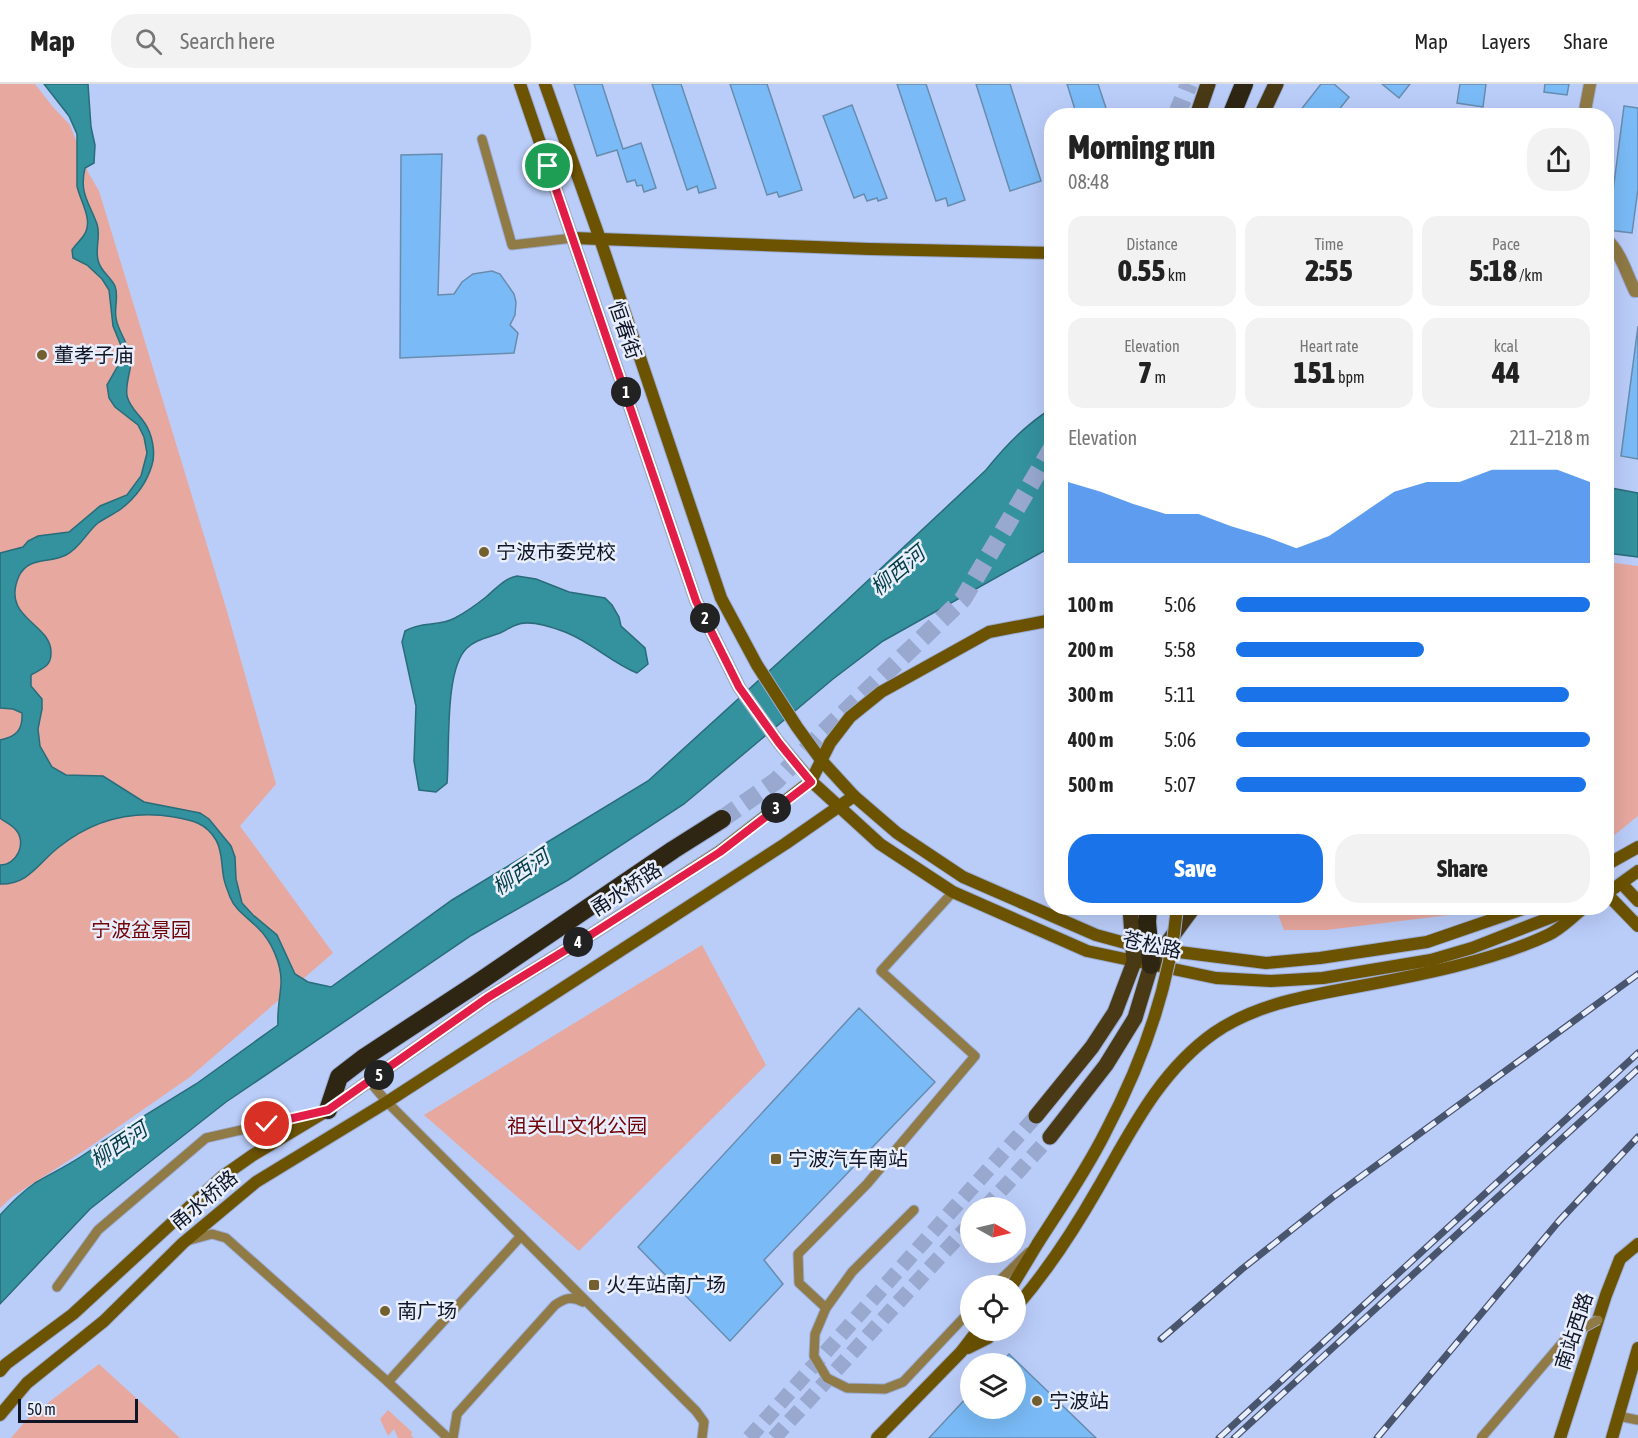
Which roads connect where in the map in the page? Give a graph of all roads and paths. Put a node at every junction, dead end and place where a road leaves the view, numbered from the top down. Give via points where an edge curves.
1 (1208, 84) edge
2 (1244, 84) edge
3 (1276, 84) edge
4 (1590, 84) edge
5 (545, 86) edge
6 (522, 89) edge
7 (1200, 108) edge
8 (1235, 108) edge
9 (1265, 108) edge
10 (1586, 108) edge
11 (482, 139) dead end
12 (573, 238) junction
13 (600, 239) junction
14 (1614, 245) edge
15 (1044, 253) edge
16 (1638, 291) edge
17 (1044, 622) edge
18 (797, 727) joint
19 (779, 743) joint
20 (821, 760) junction
21 (811, 782) junction
22 (854, 796) junction
23 (838, 808) junction
24 (722, 819) tunnel mouth
25 (1638, 838) edge
26 (1634, 850) edge
27 (1614, 861) edge
28 (1638, 871) edge
29 (1622, 884) junction
30 (1614, 889) edge
31 (953, 892) junction
32 (1614, 901) edge
33 (1638, 901) edge
34 (1044, 912) edge
35 (1050, 915) edge
36 (1132, 915) edge
37 (1148, 915) edge
38 (1176, 915) edge
39 (1185, 915) edge
40 (1506, 915) edge
41 (1557, 915) edge
42 (1575, 915) edge
43 (1638, 926) edge
44 (1142, 955) junction
45 (370, 1082) junction
46 (387, 1102) junction
47 (328, 1110) junction
48 (1036, 1116) tunnel mouth
49 (1050, 1137) tunnel mouth
50 (914, 1210) dead end
51 (521, 1236) junction
52 (183, 1243) junction
53 (1038, 1243) junction
54 (1638, 1245) edge
55 (1005, 1275) edge
56 (1019, 1275) edge
57 (57, 1287) dead end
58 (1026, 1294) edge
59 (588, 1305) junction
60 (826, 1308) junction
61 (1598, 1320) junction
62 (960, 1322) edge
63 (970, 1341) edge
64 (982, 1341) edge
65 (1638, 1348) edge
66 (961, 1352) junction
67 (2, 1365) edge
68 (388, 1382) junction
69 (0, 1414) edge
70 (1618, 1416) junction
71 (1638, 1420) edge
72 (448, 1438) edge
73 (453, 1438) edge
74 (702, 1438) edge
75 (877, 1438) edge
76 (1481, 1438) edge
77 (1560, 1438) edge
78 (1611, 1438) edge

1 - 7 main road
2 - 8 highway
3 - 9 main road
4 - 10 street
5 - 13 main road, 恒春街
6 - 12 main road, 恒春街
11 - 12 lane via 512,245
12 - 13 main road
12 - 19 main road, 恒春街 via 696,601 739,687
13 - 15 main road
13 - 18 main road, 恒春街 via 721,598
14 - 16 street
17 - 20 main road via 989,632 881,692 850,717
18 - 20 main road, 苍松路
19 - 21 main road, 苍松路
20 - 21 main road
20 - 22 main road, 苍松路
21 - 23 main road, 苍松路
21 - 45 main road, 甬水桥路 via 720,852 487,998
22 - 23 main road, 甬水桥路
22 - 34 main road, 苍松路 via 897,833 963,877
23 - 31 main road, 苍松路 via 880,844
23 - 46 main road, 甬水桥路
24 - 47 highway via 365,1057 339,1077
25 - 26 street
26 - 27 main road
28 - 29 main road
29 - 30 main road
29 - 33 main road
31 - 44 main road, 苍松路 via 1087,951
31 - 60 lane via 881,971 975,1056 867,1184 798,1254 799,1282
32 - 43 main road
35 - 44 main road, 苍松路
36 - 44 main road
37 - 44 highway
38 - 53 main road, bridge via 1161,995 1134,1072 1105,1134
39 - 44 main road
40 - 44 main road, 苍松路 via 1427,942 1320,958 1266,963
41 - 44 main road, 苍松路 via 1431,960 1323,978 1216,978
42 - 58 main road via 1550,935 1490,956 1291,999 1215,1032 1157,1088 1063,1246
44 - 48 main road via 1104,1030
44 - 49 main road via 1135,1018 1106,1065
45 - 46 lane
45 - 47 main road, 甬水桥路
46 - 51 lane
46 - 52 main road, 甬水桥路 via 256,1182
47 - 57 lane via 206,1138 98,1230
47 - 67 main road, 甬水桥路 via 223,1176 73,1314
50 - 60 lane via 852,1272
51 - 59 lane
51 - 68 lane
52 - 68 lane via 212,1234 226,1238
52 - 69 main road, 甬水桥路 via 104,1321 27,1383
53 - 55 lane
53 - 56 main road
54 - 61 main road, 南站西路 via 1620,1259
59 - 73 lane via 577,1298 565,1298 555,1305 457,1414
59 - 74 lane via 696,1410 704,1422
60 - 62 lane via 815,1334 814,1356 827,1378 847,1388 885,1389 903,1382
61 - 76 lane, bridge via 1568,1336
61 - 77 main road, 南站西路
63 - 66 main road
64 - 66 main road
65 - 70 main road
66 - 75 main road
68 - 72 lane
70 - 71 lane
70 - 78 main road

